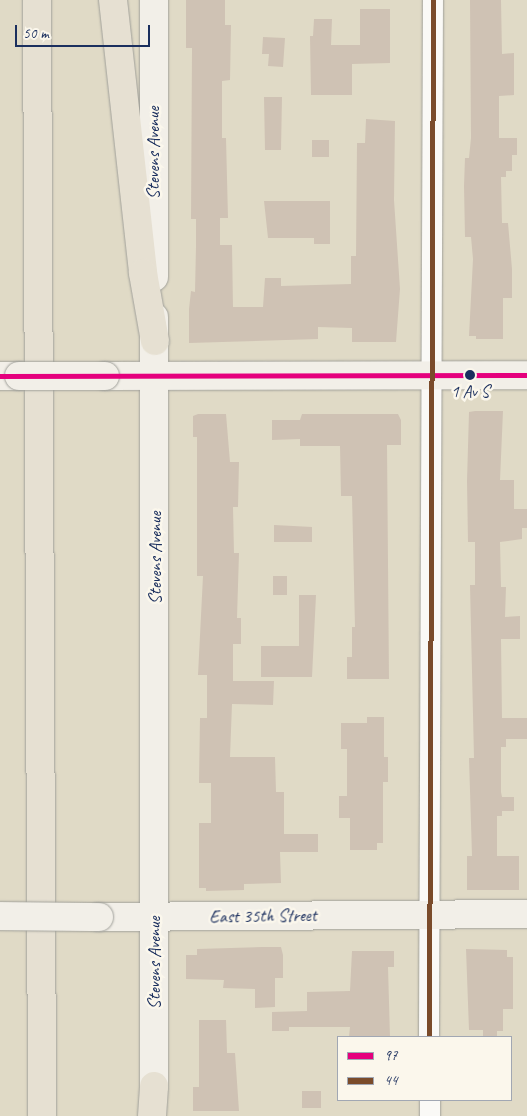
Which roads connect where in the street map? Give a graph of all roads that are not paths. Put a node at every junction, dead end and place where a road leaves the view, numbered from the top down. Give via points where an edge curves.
1 (37, 0) edge
2 (113, 0) edge
3 (154, 0) edge
4 (433, 0) edge
5 (155, 341) junction
6 (432, 375) junction
7 (527, 375) edge
8 (0, 376) edge
9 (155, 376) junction
10 (527, 914) edge
11 (428, 915) junction
12 (0, 916) edge
13 (154, 917) junction
14 (429, 1036) edge
15 (154, 1086) junction
16 (430, 1101) edge
17 (42, 1116) edge
18 (152, 1116) edge
19 (156, 1116) edge
20 (430, 1116) edge

1 - 17 highway
2 - 5 highway via 143,273
3 - 5 street, Stevens Avenue
4 - 6 street
5 - 9 street, Stevens Avenue
6 - 7 street
6 - 9 street
6 - 11 street
8 - 9 street, bridge
9 - 13 street, Stevens Avenue
10 - 11 street, East 35th Street
11 - 13 street, East 35th Street
11 - 14 street
12 - 13 street, East 35th Street, bridge
13 - 15 street, Stevens Avenue
15 - 18 highway
15 - 19 street, Stevens Avenue
16 - 20 street

